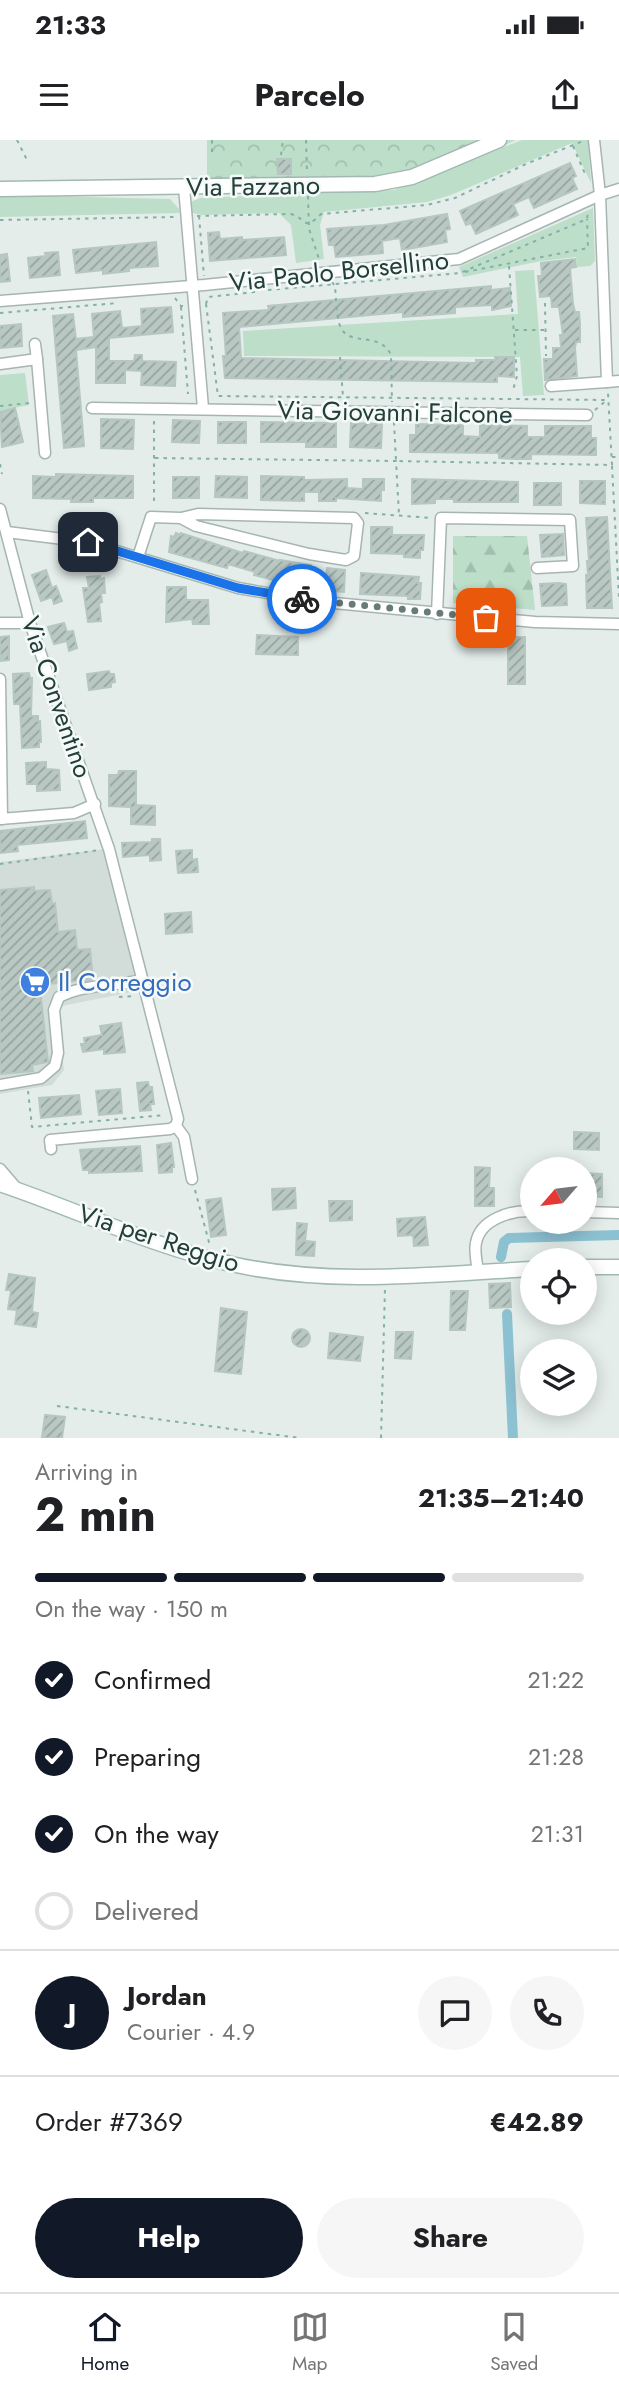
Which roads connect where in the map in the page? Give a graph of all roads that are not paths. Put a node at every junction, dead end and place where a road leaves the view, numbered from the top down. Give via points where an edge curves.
1 (499, 140) edge
2 (594, 140) edge
3 (184, 187) junction
4 (619, 189) edge
5 (0, 190) edge
6 (600, 195) junction
7 (191, 285) junction
8 (0, 301) edge
9 (35, 344) dead end
10 (37, 359) junction
11 (0, 364) edge
12 (619, 381) edge
13 (607, 382) junction
14 (551, 386) dead end
15 (92, 408) dead end
16 (204, 408) junction
17 (587, 415) road end
18 (45, 453) dead end
19 (0, 509) edge
20 (181, 518) junction
21 (6, 532) junction
22 (138, 557) junction
23 (537, 568) dead end
24 (437, 614) junction
25 (0, 623) edge
26 (30, 623) junction
27 (619, 624) edge
28 (0, 679) edge
29 (95, 804) junction
30 (1, 819) edge
31 (143, 980) junction
32 (0, 1085) edge
33 (177, 1126) junction
34 (51, 1149) dead end
35 (0, 1169) edge
36 (192, 1179) road end
37 (0, 1184) edge
38 (18, 1190) junction
39 (520, 1210) edge
40 (597, 1212) edge
41 (619, 1213) edge
42 (597, 1267) edge
43 (619, 1267) edge
44 (520, 1270) edge
45 (478, 1272) junction

1 - 3 main road, Via Fazzano via 424,172 387,182
2 - 6 street
3 - 5 main road, Via Fazzano
3 - 7 street
4 - 6 street, Via Paolo Borsellino
6 - 7 street, Via Paolo Borsellino via 459,260
6 - 13 street
7 - 8 street, Via Paolo Borsellino
7 - 16 street
9 - 10 street
10 - 11 street
10 - 18 street
12 - 13 street
13 - 14 street
15 - 16 street, Via Giovanni Falcone
16 - 17 street, Via Giovanni Falcone
19 - 21 street, Via Conventino
20 - 20 street via 196,526 309,554 346,560 354,556 358,523 354,518 198,514
20 - 22 street via 151,517
21 - 22 street via 88,542
21 - 26 street, Via Conventino
22 - 24 street via 238,588
23 - 24 street via 573,566 570,520 440,518
24 - 27 street
25 - 26 street
26 - 29 street, Via Conventino
28 - 30 street
29 - 30 street, Via Conventino via 74,813
29 - 31 street, Via Conventino
31 - 32 street via 71,990 58,997 55,1066 41,1078
31 - 33 street, Via Conventino
33 - 34 street via 50,1140
33 - 36 street, Via Conventino via 184,1137
35 - 38 street
37 - 38 main road, Via per Reggio
38 - 45 main road, Via per Reggio via 179,1250 291,1274
39 - 45 street via 502,1215 483,1229 476,1242
40 - 41 street
42 - 43 main road
44 - 45 main road, Via per Reggio

